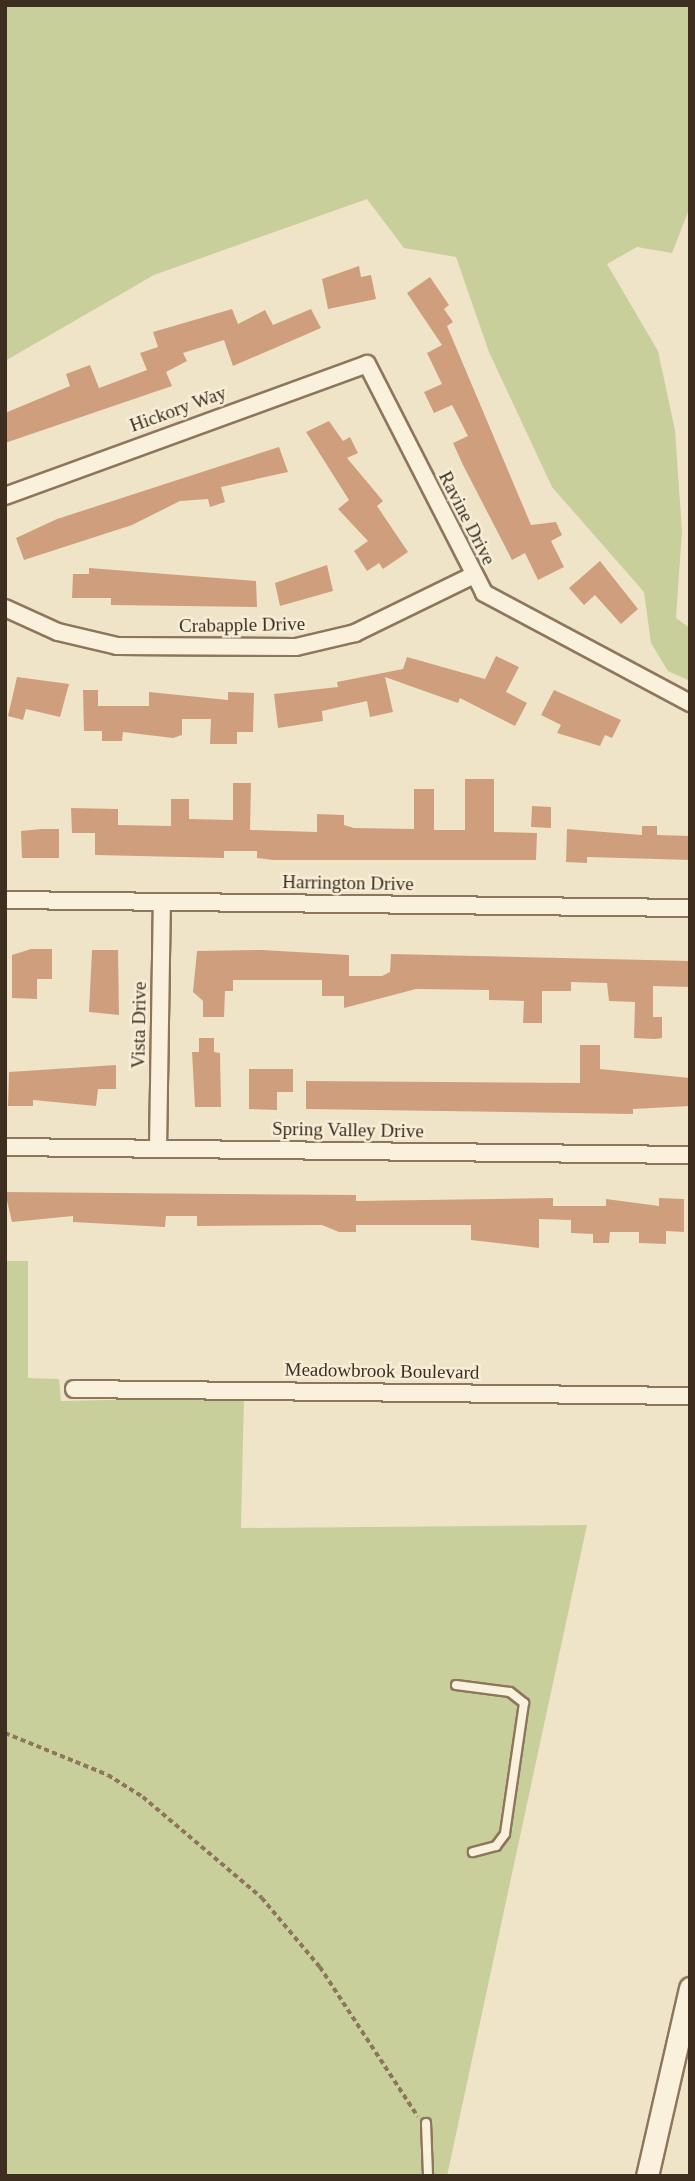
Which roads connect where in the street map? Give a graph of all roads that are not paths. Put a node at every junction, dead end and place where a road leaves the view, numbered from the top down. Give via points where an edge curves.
1 (367, 364) joint
2 (5, 496) edge
3 (472, 576) junction
4 (5, 608) edge
5 (690, 703) edge
6 (5, 900) edge
7 (162, 902) junction
8 (690, 908) edge
9 (5, 1147) edge
10 (159, 1149) junction
11 (690, 1155) edge
12 (74, 1389) dead end
13 (690, 1396) edge
14 (456, 1685) dead end
15 (473, 1852) dead end
16 (690, 1988) edge
17 (426, 2123) dead end
18 (428, 2176) edge
19 (647, 2176) edge

1 - 2 street, Hickory Way
1 - 3 street, Ravine Drive
3 - 4 street, Crabapple Drive via 355,633 296,648 117,646 58,632
3 - 5 street, Ravine Drive via 499,604
6 - 7 street, Harrington Drive
7 - 8 street, Harrington Drive
7 - 10 street, Vista Drive
9 - 10 street, Spring Valley Drive
10 - 11 street, Spring Valley Drive
12 - 13 street, Meadowbrook Boulevard
14 - 15 lane via 510,1692 524,1703 505,1834 496,1846
16 - 19 main road
17 - 18 lane

